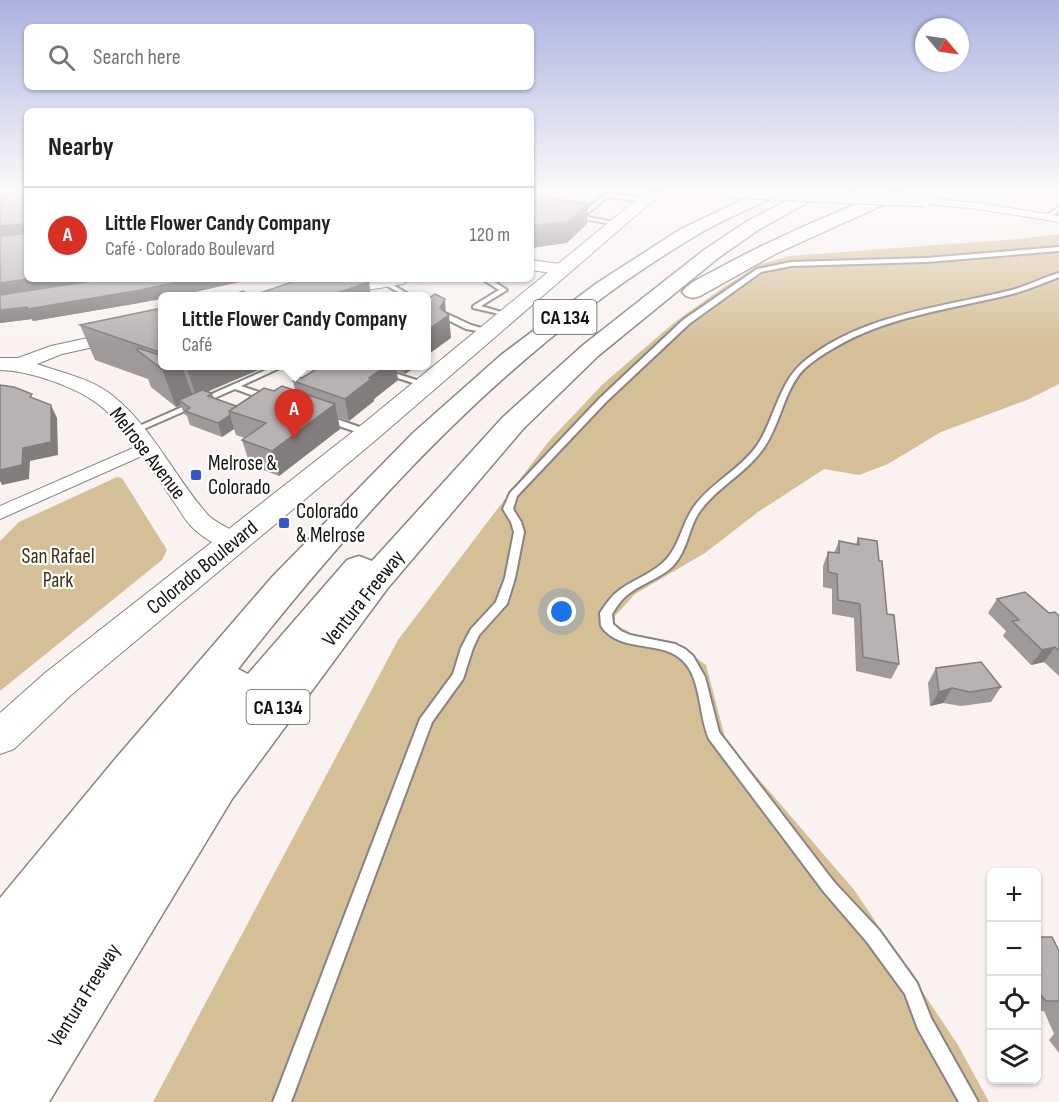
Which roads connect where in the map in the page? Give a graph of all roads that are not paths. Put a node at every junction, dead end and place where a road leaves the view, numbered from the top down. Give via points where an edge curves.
1 (592, 243) edge
2 (649, 243) edge
3 (671, 243) edge
4 (727, 243) edge
5 (781, 243) edge
6 (1059, 249) edge
7 (534, 265) edge
8 (560, 269) junction
9 (621, 275) junction
10 (1059, 275) edge
11 (384, 282) joint
12 (490, 282) edge
13 (333, 292) edge
14 (401, 292) edge
15 (663, 292) junction
16 (431, 308) edge
17 (506, 315) junction
18 (158, 328) edge
19 (488, 331) junction
20 (590, 351) junction
21 (510, 360) junction
22 (10, 364) edge
23 (271, 370) edge
24 (378, 370) edge
25 (425, 384) junction
26 (234, 386) junction
27 (276, 401) edge
28 (318, 416) edge
29 (368, 433) junction
30 (141, 438) junction
31 (0, 513) edge
32 (232, 542) junction
33 (0, 737) edge
34 (0, 938) edge
35 (0, 992) edge
36 (0, 1050) edge
37 (16, 1102) edge
38 (282, 1102) edge
39 (969, 1102) edge

1 - 8 main road, Colorado Boulevard
2 - 21 highway via 536,327
3 - 9 highway, CA 134
4 - 15 highway, Ventura Freeway / CA 134
5 - 20 highway via 734,266
6 - 38 lane via 926,260 791,264 759,270 686,322 603,400 513,495 508,509 519,532 501,604 475,632 459,676 426,719
7 - 8 street
8 - 17 main road, Colorado Boulevard
9 - 21 highway, CA 134
9 - 35 highway via 615,293 553,341 476,411 369,522 220,699
10 - 39 lane via 1014,291 892,321 812,359 796,374 753,456 693,514 672,561 622,594 606,613 607,626 618,635 674,648 691,662 714,735 911,989 924,1023
11 - 13 street
11 - 14 lane
12 - 17 lane via 504,290 475,307
15 - 20 highway, Ventura Freeway / CA 134
15 - 36 highway via 636,296 568,350 480,433 398,522 295,641 143,843
16 - 19 lane via 469,327
17 - 19 main road, Colorado Boulevard
18 - 22 street
19 - 25 main road, Colorado Boulevard
20 - 37 highway, Ventura Freeway / CA 134 via 513,423 375,580 224,776
21 - 34 highway, CA 134 via 423,439 284,586
22 - 30 street, Melrose Avenue via 83,387 106,400
23 - 26 lane
24 - 25 lane
25 - 29 main road, Colorado Boulevard
26 - 27 lane
26 - 30 lane
28 - 29 lane
29 - 32 main road, Colorado Boulevard
30 - 31 street
30 - 32 street, Melrose Avenue via 201,522
32 - 33 main road, Colorado Boulevard via 58,684

